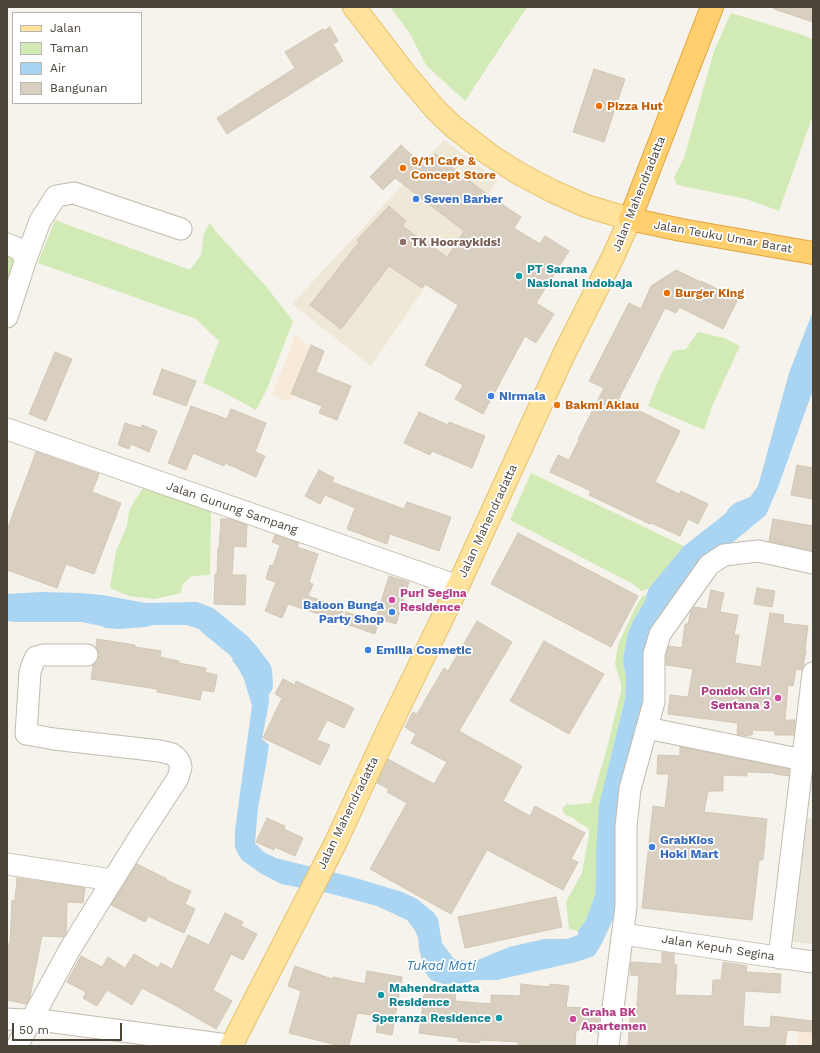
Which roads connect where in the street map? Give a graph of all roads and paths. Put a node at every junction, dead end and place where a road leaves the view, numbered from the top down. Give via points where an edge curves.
1 (354, 7) edge
2 (712, 7) edge
3 (630, 219) junction
4 (181, 230) dead end
5 (7, 244) edge
6 (811, 253) edge
7 (26, 259) junction
8 (7, 318) edge
9 (7, 429) edge
10 (813, 563) edge
11 (458, 586) junction
12 (87, 655) dead end
13 (813, 673) edge
14 (648, 728) junction
15 (806, 774) edge
16 (7, 864) edge
17 (112, 880) junction
18 (623, 934) junction
19 (779, 958) junction
20 (813, 962) edge
21 (7, 1019) edge
22 (32, 1019) junction
23 (17, 1046) edge
24 (231, 1046) edge
25 (235, 1046) edge
26 (608, 1046) edge

1 - 3 main road, Jalan Teuku Umar Barat via 436,110 490,156 552,191 586,206
2 - 3 highway, Jalan Mahendradatta
3 - 6 highway, Jalan Teuku Umar Barat
3 - 11 main road, Jalan Mahendradatta via 565,352
4 - 7 street via 74,193 56,196 40,221
5 - 7 street via 19,249
7 - 8 street
9 - 11 street, Jalan Gunung Sampang
10 - 14 street via 758,551 724,555 709,565 660,634 654,654 654,702
11 - 24 main road, Jalan Mahendradatta via 335,844
12 - 17 street via 36,657 30,672 26,734 160,751 172,754 182,767 178,778
13 - 15 street
14 - 15 street
14 - 18 street via 630,789 626,827 626,907
15 - 19 street via 796,810
16 - 17 street
17 - 22 street
18 - 19 street, Jalan Kepuh Segina
18 - 26 street
19 - 20 street, Jalan Kepuh Segina
21 - 22 street
22 - 23 street
22 - 24 street
24 - 25 street

